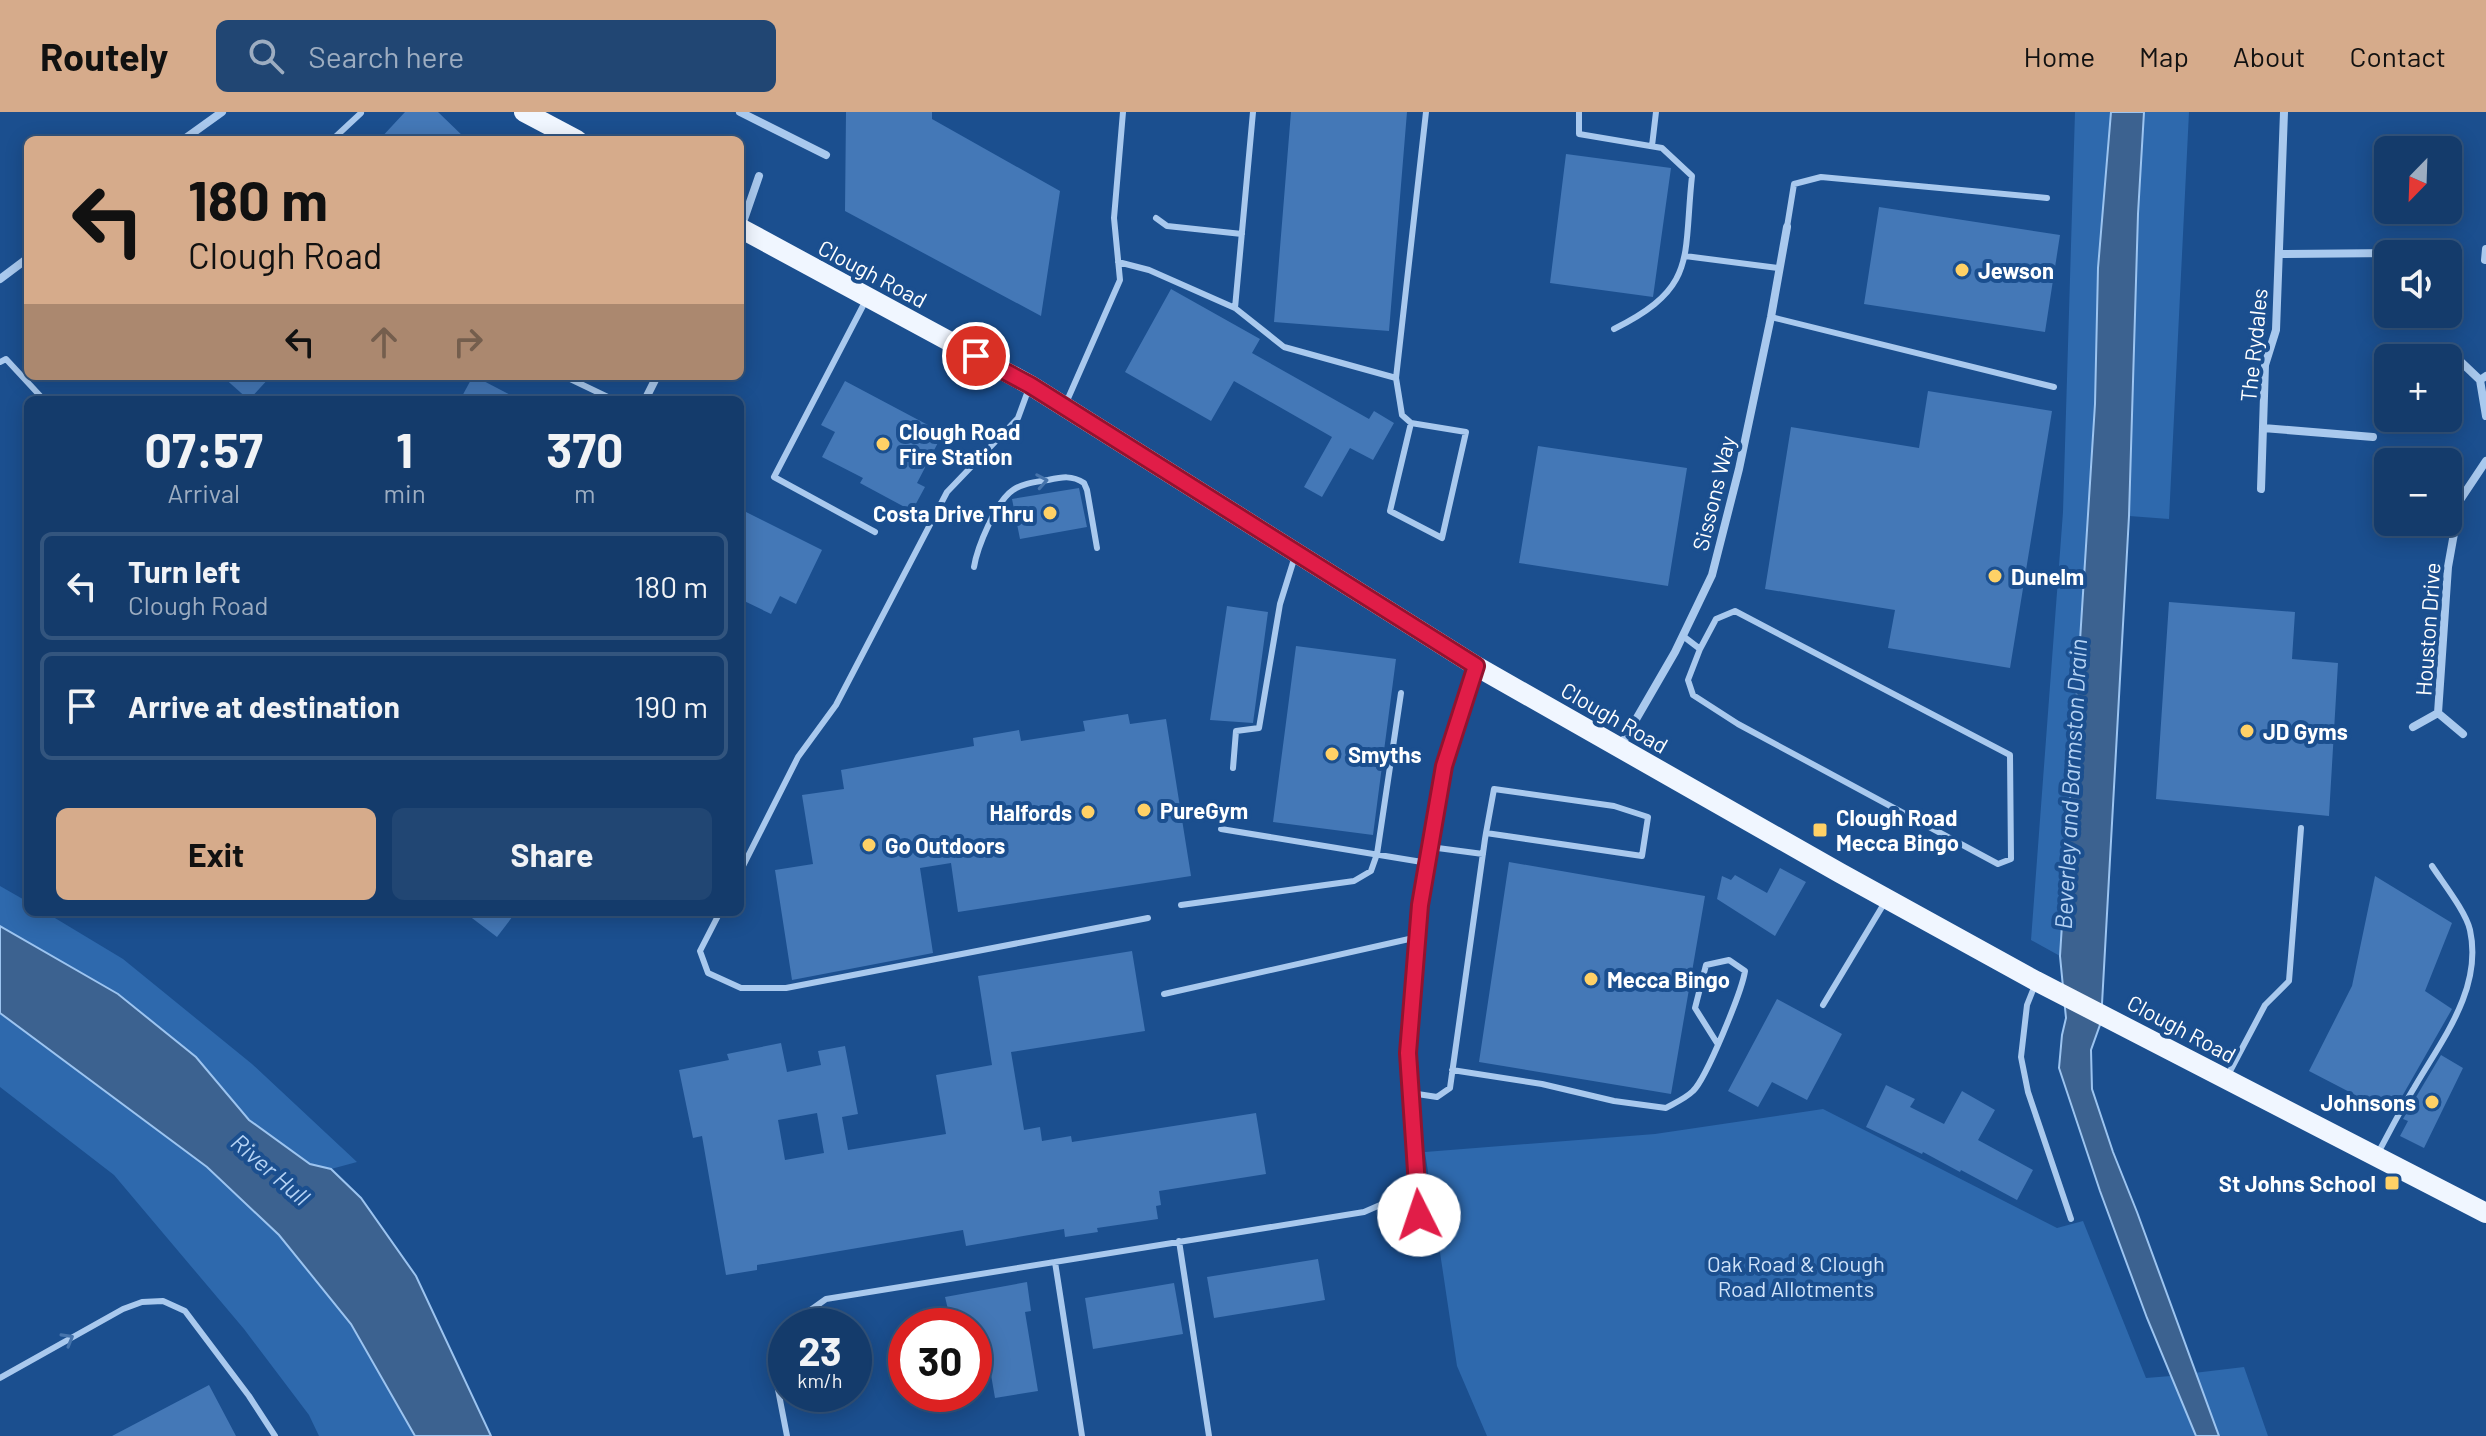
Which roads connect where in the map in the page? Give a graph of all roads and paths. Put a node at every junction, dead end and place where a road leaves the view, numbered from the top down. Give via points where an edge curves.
1 (222, 112) edge
2 (524, 112) edge
3 (740, 112) edge
4 (1123, 112) edge
5 (1253, 112) edge
6 (1426, 112) edge
7 (1579, 112) edge
8 (1656, 112) edge
9 (2284, 112) edge
10 (361, 113) edge
11 (551, 118) edge
12 (189, 136) edge
13 (336, 136) edge
14 (572, 136) edge
15 (1652, 146) junction
16 (826, 155) dead end
17 (759, 176) dead end
18 (2047, 198) dead end
19 (744, 218) edge
20 (1156, 218) dead end
21 (1787, 227) joint
22 (744, 231) edge
23 (1242, 234) junction
24 (2486, 249) edge
25 (2374, 253) edge
26 (2279, 254) junction
27 (1685, 256) junction
28 (2485, 260) edge
29 (24, 261) edge
30 (1118, 262) junction
31 (1778, 268) junction
32 (0, 279) edge
33 (867, 297) junction
34 (1235, 308) junction
35 (1771, 317) junction
36 (1614, 329) dead end
37 (0, 362) edge
38 (2462, 362) edge
39 (24, 378) edge
40 (1396, 378) junction
41 (2483, 378) edge
42 (25, 380) edge
43 (572, 380) edge
44 (1030, 385) junction
45 (2054, 387) dead end
46 (40, 396) edge
47 (606, 396) edge
48 (1064, 406) junction
49 (2486, 416) edge
50 (1411, 423) junction
51 (2263, 428) junction
52 (2373, 437) dead end
53 (2486, 461) edge
54 (2261, 489) dead end
55 (875, 532) dead end
56 (1097, 548) dead end
57 (1296, 552) junction
58 (974, 567) dead end
59 (1683, 636) junction
60 (1700, 649) junction
61 (1476, 666) junction
62 (1401, 693) dead end
63 (2438, 713) junction
64 (2413, 727) dead end
65 (2463, 734) dead end
66 (1620, 748) junction
67 (1233, 768) dead end
68 (2301, 828) dead end
69 (1221, 829) dead end
70 (1486, 833) junction
71 (1430, 847) junction
72 (1377, 854) junction
73 (1483, 854) junction
74 (1428, 863) junction
75 (744, 864) edge
76 (2432, 866) dead end
77 (1887, 899) junction
78 (1181, 905) dead end
79 (718, 916) edge
80 (1148, 918) dead end
81 (1418, 937) junction
82 (2045, 986) junction
83 (1164, 994) dead end
84 (1823, 1005) dead end
85 (1717, 1043) junction
86 (1452, 1070) junction
87 (2226, 1078) junction
88 (1411, 1093) junction
89 (2376, 1156) junction
90 (1417, 1189) junction
91 (2486, 1213) edge
92 (1419, 1215) dead end
93 (2071, 1219) dead end
94 (1179, 1241) junction
95 (1055, 1262) junction
96 (813, 1308) edge
97 (0, 1378) edge
98 (782, 1412) edge
99 (275, 1436) edge
100 (787, 1436) edge
101 (1082, 1436) edge
102 (1209, 1436) edge

1 - 12 street
2 - 11 main road
3 - 16 street
4 - 30 lane via 1114,218
5 - 23 lane
6 - 40 lane
7 - 15 lane via 1577,129 1584,137
8 - 15 lane
9 - 26 street, The Rydales
10 - 13 lane
11 - 14 main road
15 - 27 lane via 1662,148 1692,176
17 - 19 street
18 - 21 lane via 1821,177 1794,184
20 - 23 lane via 1167,226
21 - 31 street, Sissons Way
22 - 33 main road, Clough Road
23 - 34 lane
24 - 28 street
25 - 26 street
26 - 51 street, The Rydales
27 - 31 lane
27 - 36 lane via 1670,292
29 - 32 street
30 - 34 lane
30 - 48 lane via 1120,280
31 - 35 street, Sissons Way
33 - 44 main road, Clough Road
33 - 55 lane via 774,477
34 - 40 lane via 1284,347
35 - 45 lane
35 - 59 street, Sissons Way via 1712,575
37 - 39 lane via 6,359
38 - 41 street
40 - 50 lane via 1402,415
41 - 49 street
42 - 46 lane
43 - 47 lane
44 - 48 main road, Clough Road
44 - 75 lane via 1018,418 947,492 836,705 798,757
48 - 57 main road, Clough Road
50 - 50 lane via 1466,432 1442,538 1390,511
51 - 52 street
51 - 54 street, The Rydales
53 - 63 street, Houston Drive via 2457,513
58 -> 56 lane via 1002,501 1012,490 1068,476 1087,490
57 - 61 main road, Clough Road
57 - 67 lane via 1280,604 1259,728 1236,731
59 - 60 lane
59 - 66 street, Sissons Way
60 - 60 lane via 1716,619 1735,611 2010,755 2011,859 1998,864 1703,704 1688,680
61 - 66 main road, Clough Road
61 - 71 street via 1444,766
62 - 72 lane
63 - 64 street, Houston Drive
63 - 65 street, Houston Drive
66 - 77 main road, Clough Road
68 - 87 lane via 2289,981 2265,1005
69 - 72 lane
70 - 70 lane via 1494,789 1614,806 1648,817 1642,856
70 - 73 lane
71 - 73 lane
71 - 74 street
72 - 74 lane
72 - 78 lane via 1371,871 1354,881
73 - 86 lane
74 - 81 street
76 - 89 lane via 2469,927 2473,958 2464,999
77 - 82 main road, Clough Road
77 - 84 lane
79 - 80 lane via 700,951 708,973 741,988 786,988
81 - 83 lane
81 - 88 street via 1408,1053
82 - 87 main road, Clough Road
82 - 93 lane via 2027,1005 2021,1057
85 - 85 lane via 1745,971 1729,960 1706,965 1695,1008
85 - 86 lane via 1694,1090 1666,1108
86 - 88 lane via 1450,1088 1437,1097
87 - 89 main road, Clough Road
88 - 90 street
89 - 91 main road, Clough Road
90 - 92 street
90 - 94 lane via 1364,1212
94 - 95 lane
94 - 102 lane
95 - 96 lane via 826,1299
95 - 101 lane
97 -> 99 lane via 123,1309 163,1301 185,1311
98 - 100 lane

